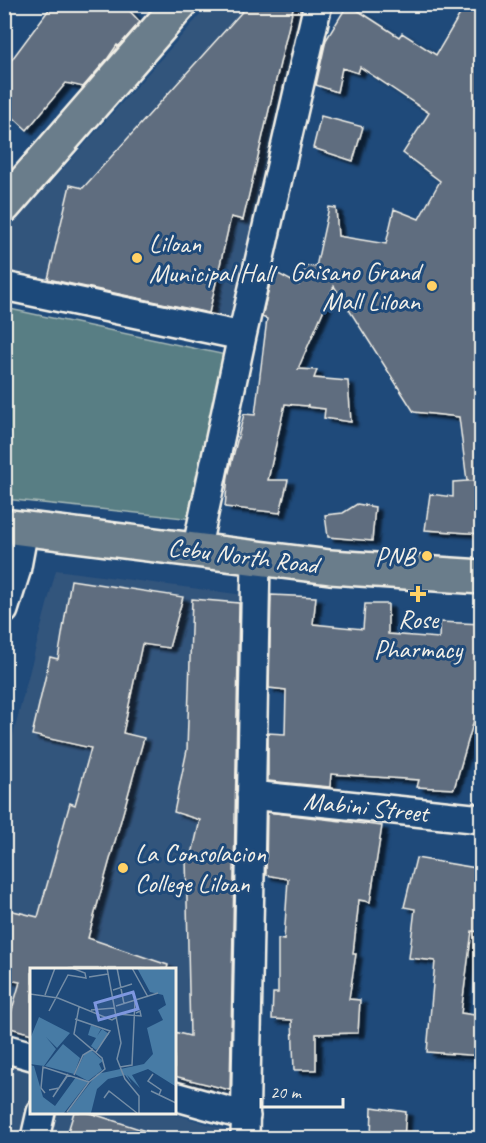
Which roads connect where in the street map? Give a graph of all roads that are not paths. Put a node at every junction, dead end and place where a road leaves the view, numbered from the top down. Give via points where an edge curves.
1 (180, 4) edge
2 (318, 4) edge
3 (4, 206) edge
4 (4, 286) edge
5 (242, 336) junction
6 (14, 528) edge
7 (196, 551) junction
8 (256, 559) junction
9 (482, 577) edge
10 (4, 610) edge
11 (251, 795) junction
12 (482, 819) edge
13 (4, 1048) edge
14 (30, 1055) edge
15 (176, 1097) edge
16 (41, 1113) edge
17 (246, 1127) edge
18 (35, 1138) edge

1 - 3 main road
2 - 5 street
4 - 5 street
5 - 7 street
6 - 7 main road, Cebu North Road
6 - 10 street via 16,572
7 - 8 main road, Cebu North Road
8 - 9 main road, Cebu North Road
8 - 11 street
11 - 12 street, Mabini Street
11 - 17 street
13 - 14 street
15 - 17 street
16 - 18 street

